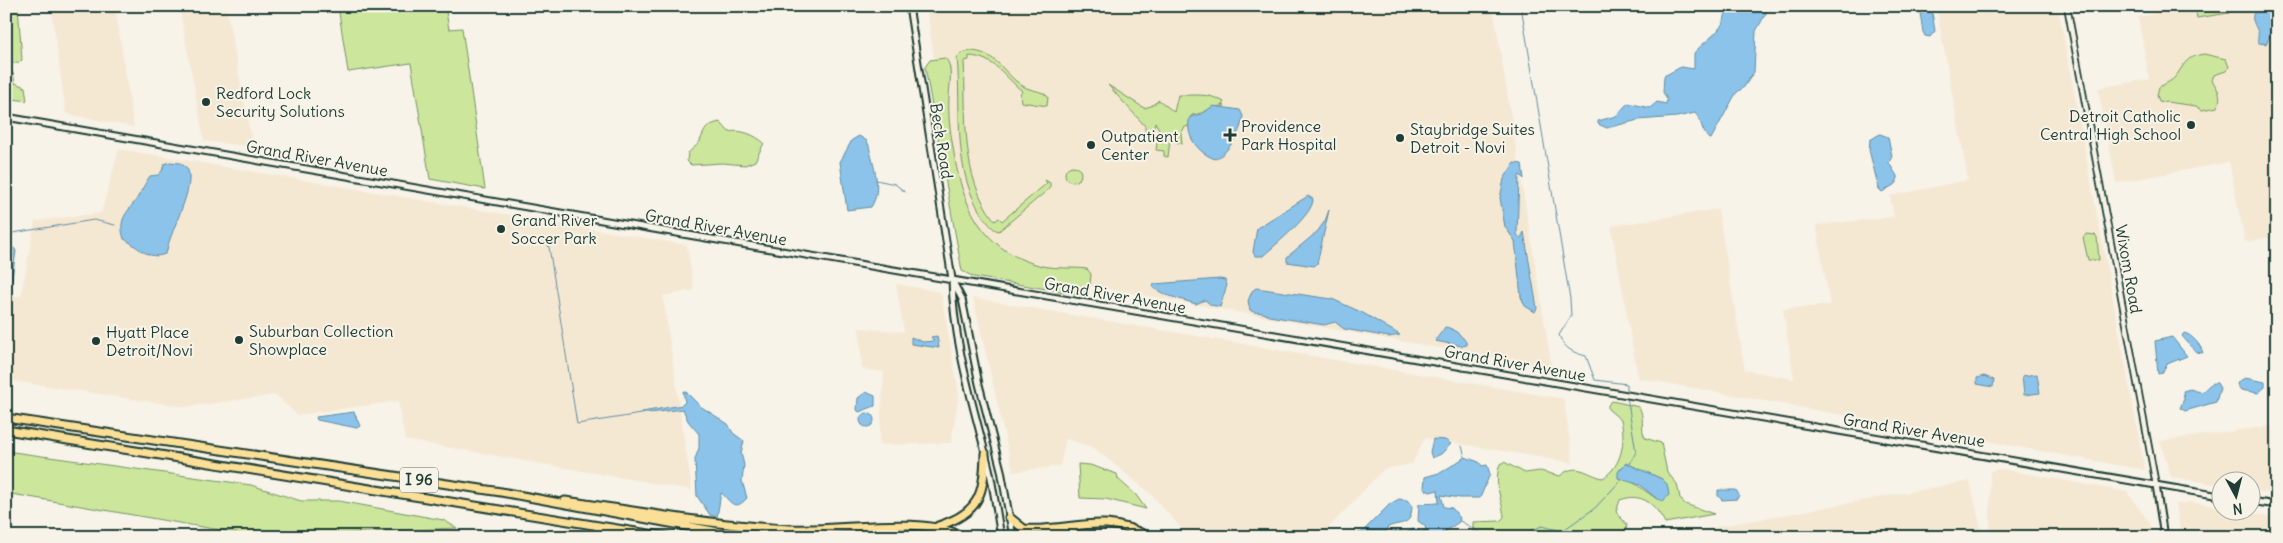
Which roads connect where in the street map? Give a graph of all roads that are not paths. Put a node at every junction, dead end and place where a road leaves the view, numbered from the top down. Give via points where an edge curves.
1 (909, 6) edge
2 (2067, 6) edge
3 (6, 117) edge
4 (952, 279) junction
5 (6, 418) edge
6 (6, 430) edge
7 (985, 453) junction
8 (2156, 485) junction
9 (501, 492) junction
10 (2210, 494) edge
11 (2260, 502) edge
12 (2277, 505) edge
13 (1009, 517) junction
14 (1092, 523) junction
15 (583, 524) junction
16 (938, 526) junction
17 (629, 537) edge
18 (667, 537) edge
19 (746, 537) edge
20 (963, 537) edge
21 (1001, 537) edge
22 (1013, 537) edge
23 (1054, 537) edge
24 (1149, 537) edge
25 (2164, 537) edge

1 - 4 main road, Beck Road
2 - 8 street, Wixom Road
3 - 4 main road, Grand River Avenue
4 - 7 main road, Beck Road via 952,299 968,386
4 - 8 main road, Grand River Avenue
4 - 13 main road, Beck Road via 962,299
5 - 9 highway, I 96
6 - 15 highway, I 96
7 - 16 highway via 984,482 974,507 958,519
7 - 21 main road, Beck Road
8 - 10 main road, Grand River Avenue
8 - 25 main road, Wixom Road
9 - 16 highway via 790,529
9 - 19 highway, I 96
11 - 12 main road
13 - 14 highway via 1024,529
13 - 22 main road, Beck Road
14 - 23 highway
14 - 24 highway via 1113,523
15 - 17 highway
15 - 18 highway, I 96
16 - 20 highway

